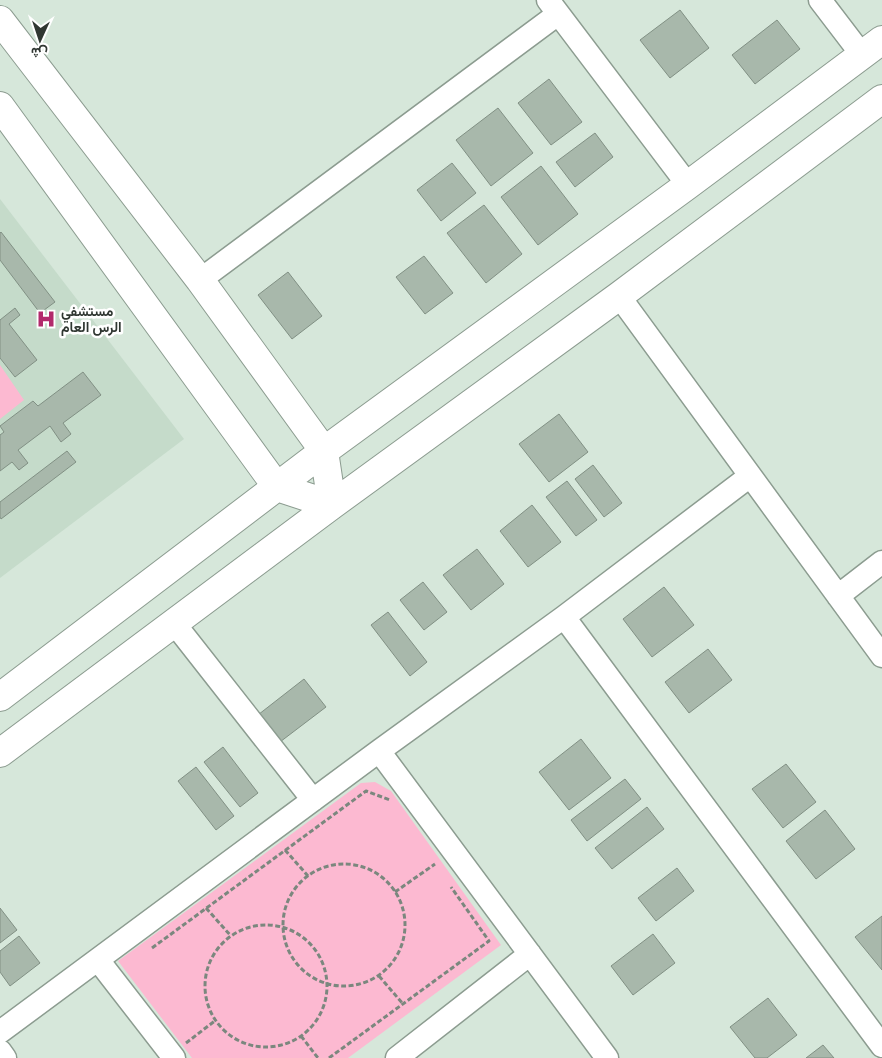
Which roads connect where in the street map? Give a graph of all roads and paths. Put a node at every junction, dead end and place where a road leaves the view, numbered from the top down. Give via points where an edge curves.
1 (820, 0) edge
2 (553, 7) edge
3 (0, 20) edge
4 (872, 48) edge
5 (882, 99) edge
6 (0, 106) edge
7 (688, 185) junction
8 (200, 280) junction
9 (619, 296) junction
10 (324, 451) junction
11 (750, 476) junction
12 (277, 487) junction
13 (332, 505) junction
14 (882, 562) edge
15 (838, 596) junction
16 (564, 617) junction
17 (174, 623) junction
18 (882, 656) edge
19 (0, 696) edge
20 (379, 751) junction
21 (0, 753) edge
22 (314, 800) junction
23 (390, 800) dead end
24 (285, 850) junction
25 (440, 871) dead end
26 (308, 876) junction
27 (451, 887) dead end
28 (395, 892) junction
29 (206, 908) junction
30 (283, 927) junction
31 (231, 936) junction
32 (150, 949) dead end
33 (530, 954) junction
34 (98, 960) junction
35 (379, 976) junction
36 (328, 984) junction
37 (403, 1004) junction
38 (216, 1020) junction
39 (0, 1032) edge
40 (301, 1036) junction
41 (882, 1046) edge
42 (0, 1051) edge
43 (180, 1051) edge
44 (5, 1058) edge
45 (318, 1058) edge
46 (329, 1058) edge
47 (397, 1058) edge
48 (607, 1058) edge

1 - 4 street
2 - 7 street
2 - 8 street
3 - 8 street
4 - 7 street
5 - 9 street
6 - 12 street
7 - 10 street
8 - 10 street
9 - 11 street
9 - 13 street
10 - 12 street
10 - 13 street
11 - 15 street
11 - 16 street
12 - 13 street
12 - 19 street
13 - 17 street
14 - 15 street
15 - 18 street
16 - 20 street
16 - 41 street
17 - 21 street
17 - 22 street
20 - 22 street
20 - 33 street
22 - 34 street
23 - 24 path via 366,791
24 - 26 path
24 - 29 path
25 - 28 path via 435,864
26 - 28 path via 320,868 358,865 376,872 393,886
26 - 30 path via 291,893 284,911
27 - 37 path via 489,941
28 - 35 path via 403,905 406,926 402,947 392,965
29 - 31 path
29 - 32 path
30 - 31 path via 261,924
30 - 36 path via 298,933 315,947 325,966
30 - 36 path via 287,949 297,965 314,979
31 - 38 path via 214,954 206,972 205,991 209,1010
33 - 47 street
33 - 48 street
34 - 39 street
34 - 43 street
35 - 36 path via 355,986
35 - 37 path
36 - 40 path via 325,1007 314,1026
37 - 46 path
38 - 40 path via 236,1040 256,1047 277,1047
38 - 43 path
40 - 45 path
42 - 44 street

